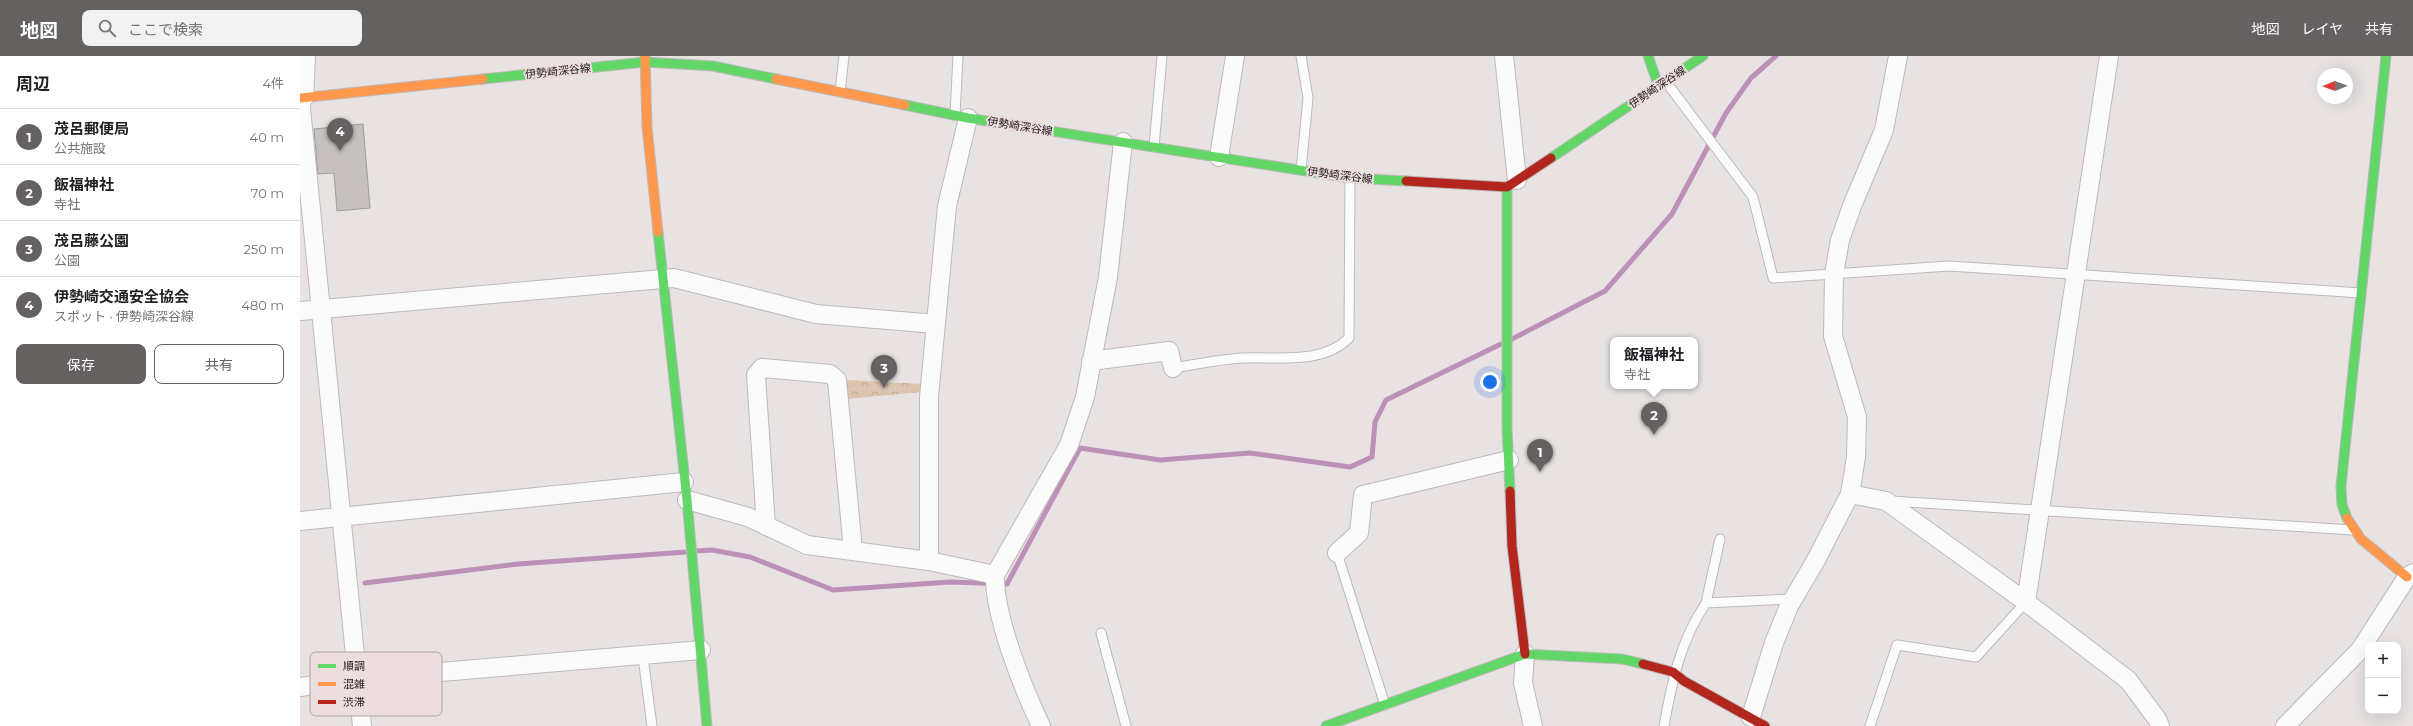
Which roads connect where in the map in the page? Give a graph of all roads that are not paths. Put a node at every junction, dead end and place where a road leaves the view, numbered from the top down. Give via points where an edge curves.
1 (306, 56) edge
2 (844, 56) edge
3 (958, 56) edge
4 (1162, 56) edge
5 (1234, 56) edge
6 (1301, 56) edge
7 (1504, 56) edge
8 (1648, 56) edge
9 (1703, 56) edge
10 (1898, 56) edge
11 (2108, 56) edge
12 (2386, 56) edge
13 (645, 59) edge
14 (1663, 84) junction
15 (840, 92) junction
16 (302, 98) edge
17 (961, 117) junction
18 (1123, 142) junction
19 (1154, 147) junction
20 (1219, 157) junction
21 (1301, 170) junction
22 (1350, 178) junction
23 (1512, 184) junction
24 (1834, 274) junction
25 (2075, 275) junction
26 (662, 278) junction
27 (2361, 293) junction
28 (321, 309) junction
29 (300, 311) edge
30 (936, 324) junction
31 (1092, 361) junction
32 (1173, 368) joint
33 (1509, 460) junction
34 (684, 482) junction
35 (1850, 494) junction
36 (687, 500) junction
37 (1886, 501) junction
38 (2039, 509) junction
39 (342, 516) junction
40 (300, 520) edge
41 (766, 526) junction
42 (2354, 530) junction
43 (1720, 539) dead end
44 (853, 550) junction
45 (1337, 553) joint
46 (929, 561) junction
47 (995, 575) junction
48 (2410, 575) edge
49 (1793, 599) junction
50 (2026, 602) junction
51 (1706, 603) junction
52 (1100, 633) dead end
53 (700, 650) junction
54 (355, 652) edge
55 (1525, 654) junction
56 (643, 657) junction
57 (1673, 672) junction
58 (442, 673) edge
59 (310, 686) edge
60 (300, 687) edge
61 (1385, 705) junction
62 (361, 716) edge
63 (1758, 722) edge
64 (362, 726) edge
65 (652, 726) edge
66 (707, 726) edge
67 (1041, 726) edge
68 (1126, 726) edge
69 (1326, 726) edge
70 (1533, 726) edge
71 (1664, 726) edge
72 (1870, 726) edge
73 (2160, 726) edge
74 (2285, 726) edge

1 - 16 street
2 - 15 lane
3 - 17 lane
4 - 19 lane
5 - 20 street
6 - 21 lane via 1308,98
7 - 23 street
8 - 14 street
9 - 14 street, 伊勢崎深谷線
10 - 24 street via 1884,130 1840,240
11 - 25 street
12 - 27 street
13 - 15 street, 伊勢崎深谷線 via 713,66
13 - 16 street, 伊勢崎深谷線
13 - 26 street via 647,127
14 - 23 street, 伊勢崎深谷線
14 - 24 lane via 1753,197 1773,278
15 - 17 street, 伊勢崎深谷線
16 - 28 street
17 - 18 street, 伊勢崎深谷線
17 - 30 street via 947,206
18 - 19 street, 伊勢崎深谷線
18 - 31 street via 1108,277
19 - 20 street, 伊勢崎深谷線
20 - 21 street, 伊勢崎深谷線
21 - 22 street, 伊勢崎深谷線
22 - 23 street, 伊勢崎深谷線
22 - 32 lane via 1349,338 1342,345 1314,356 1232,359
23 - 33 street
24 - 25 lane via 1949,266
24 - 35 street via 1833,336 1857,417 1856,456
25 - 27 lane
25 - 38 street
26 - 28 street
26 - 30 street via 674,278 816,314
26 - 34 street
27 - 42 street via 2341,486 2342,505
28 - 29 street
28 - 39 street
30 - 46 street via 930,389
31 - 32 street via 1169,351
31 - 47 street via 1085,397 1068,445
33 - 45 street via 1363,494 1359,533
33 - 55 street via 1512,546
34 - 36 street
34 - 39 street
35 - 37 street
35 - 49 street
36 - 41 street via 748,517
36 - 53 street
37 - 38 lane
37 - 50 street
38 - 42 lane
38 - 50 street
39 - 40 street
39 - 54 street
41 - 44 street via 807,545
41 - 44 street via 756,375 762,368 830,374 837,380
42 - 48 street via 2361,539
43 - 51 lane
44 - 46 street
45 - 61 lane
46 - 47 street
47 - 67 street via 994,587 1010,651
48 - 74 street via 2360,650
49 - 51 lane
49 - 63 street via 1774,643
50 - 72 lane via 1976,657 1897,645
50 - 73 street via 2128,680
51 - 57 lane via 1697,616
52 - 68 lane
53 - 56 street
53 - 66 street
55 - 57 street via 1622,659
55 - 61 street
55 - 70 street via 1523,684
56 - 58 street
56 - 65 lane
57 - 63 street via 1684,681
57 - 71 lane
59 - 60 street
61 - 69 street
62 - 64 street

